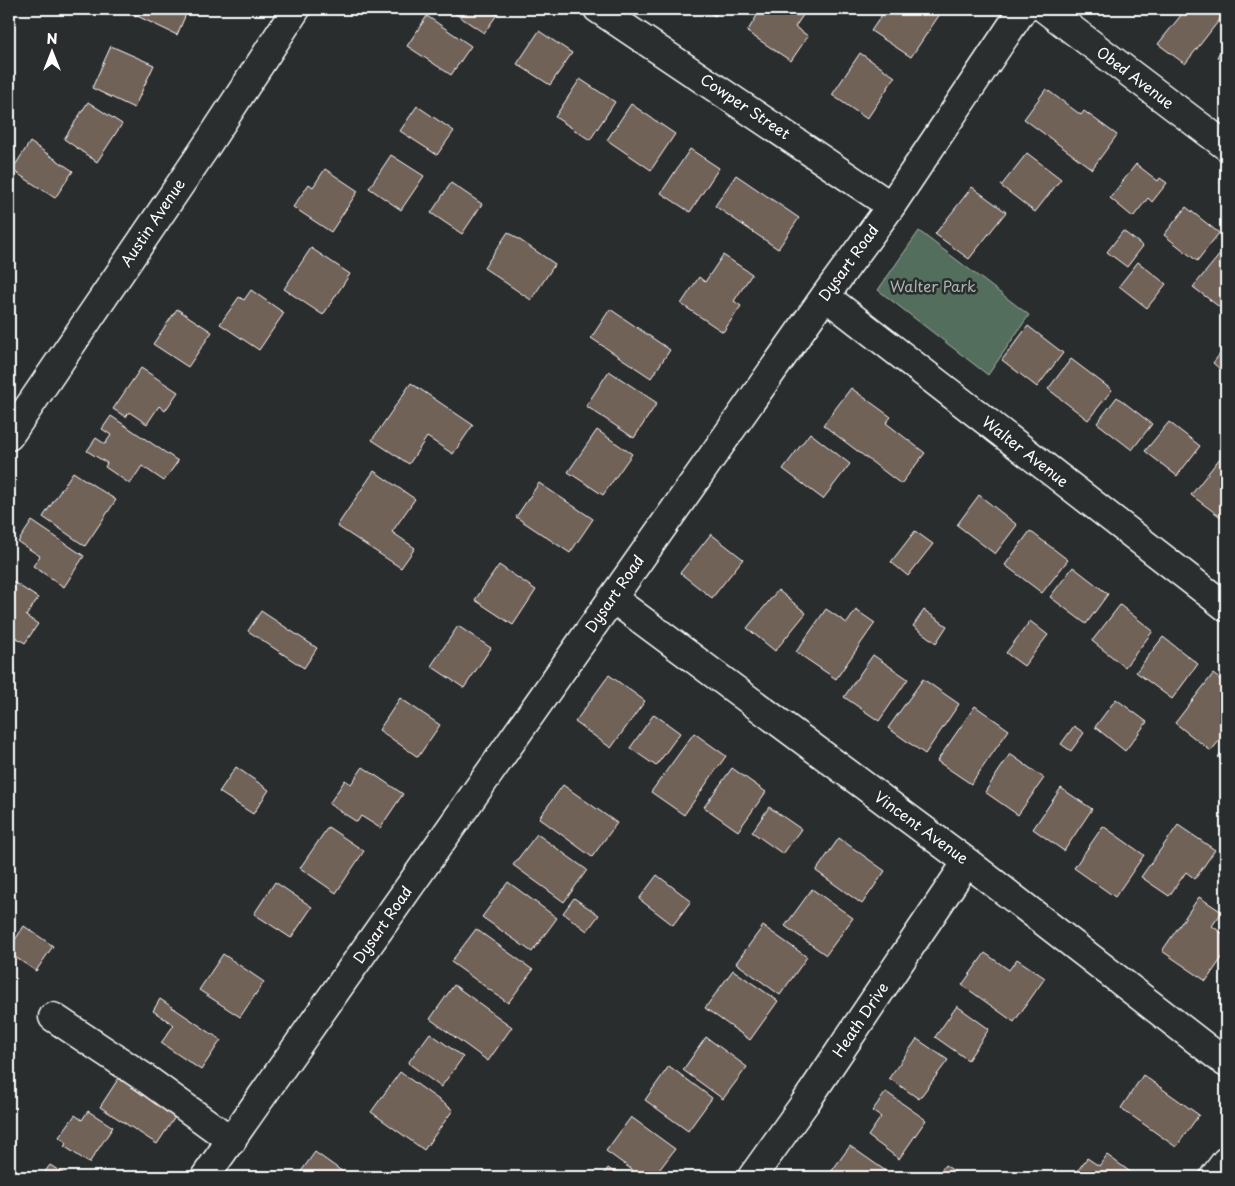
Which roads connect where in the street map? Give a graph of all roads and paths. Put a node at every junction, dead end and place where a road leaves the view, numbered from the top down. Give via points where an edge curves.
1 (296, 9) edge
2 (598, 9) edge
3 (1023, 9) edge
4 (1045, 9) edge
5 (1226, 146) edge
6 (891, 206) junction
7 (825, 296) junction
8 (9, 436) edge
9 (612, 598) junction
10 (1226, 606) edge
11 (967, 862) junction
12 (53, 1017) dead end
13 (1226, 1063) edge
14 (232, 1141) junction
15 (1226, 1161) edge
16 (205, 1177) edge
17 (752, 1177) edge
18 (1214, 1177) edge

1 - 8 street, Austin Avenue
2 - 6 street, Cowper Street
3 - 6 street, Dysart Road
4 - 5 street, Obed Avenue
6 - 7 street, Dysart Road
7 - 9 street, Dysart Road
7 - 10 street, Walter Avenue
9 - 11 street, Vincent Avenue
9 - 14 street, Dysart Road
11 - 13 street, Vincent Avenue
11 - 17 street, Heath Drive
12 - 14 street
14 - 16 street, Dysart Road
15 - 18 street

